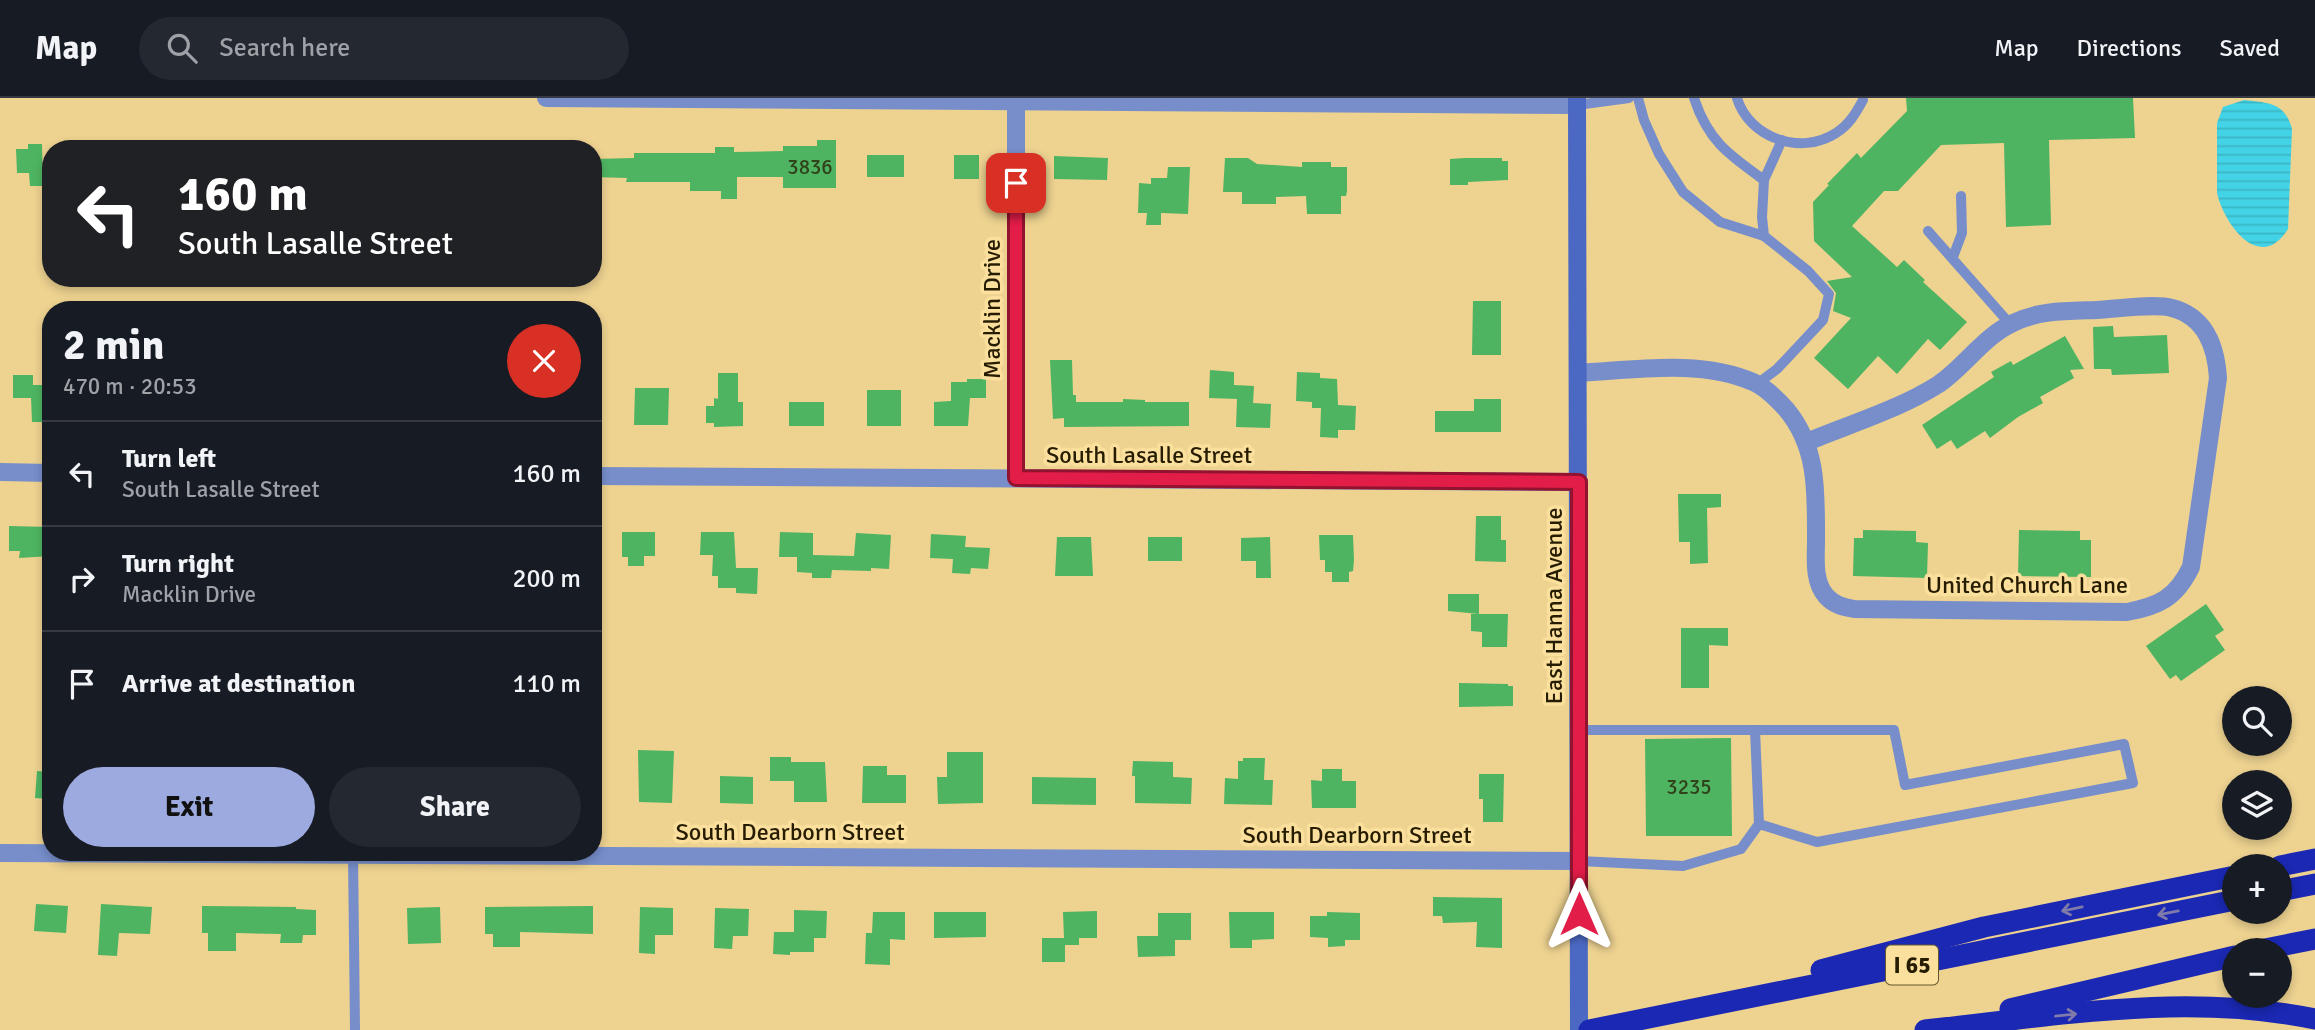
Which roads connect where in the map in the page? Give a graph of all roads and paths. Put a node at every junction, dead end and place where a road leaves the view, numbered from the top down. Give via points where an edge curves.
1 (546, 98) edge
2 (1629, 98) edge
3 (1638, 98) edge
4 (1694, 98) edge
5 (1738, 98) edge
6 (1016, 100) edge
7 (1863, 100) dead end
8 (1577, 101) edge
9 (1782, 140) junction
10 (1765, 180) junction
11 (1961, 196) dead end
12 (1928, 231) dead end
13 (1764, 236) junction
14 (1953, 257) junction
15 (2010, 324) junction
16 (1579, 373) junction
17 (1757, 384) junction
18 (1807, 442) junction
19 (0, 472) edge
20 (42, 473) edge
21 (602, 476) edge
22 (1016, 478) junction
23 (1579, 482) junction
24 (1579, 730) junction
25 (1755, 730) junction
26 (1759, 824) junction
27 (0, 853) edge
28 (42, 853) edge
29 (602, 855) edge
30 (2315, 859) edge
31 (353, 861) edge
32 (1579, 861) junction
33 (2292, 864) edge
34 (2222, 879) edge
35 (2315, 884) edge
36 (2292, 889) edge
37 (2222, 903) edge
38 (2315, 939) edge
39 (2292, 944) edge
40 (2222, 959) edge
41 (2315, 1019) edge
42 (1597, 1028) edge
43 (355, 1030) edge
44 (1579, 1030) edge
45 (1924, 1030) edge

1 - 6 street
2 - 8 lane
3 - 13 lane via 1659,154 1683,192 1720,222
4 - 10 lane via 1700,117 1725,152
5 - 9 lane via 1753,124
6 - 8 street
6 - 22 street, Macklin Drive
7 - 9 lane via 1852,120 1835,134 1814,142
8 - 16 main road, East Hanna Avenue
9 - 10 lane
10 - 13 lane
11 - 14 lane via 1962,233
12 - 14 lane
13 - 17 lane via 1829,294 1824,320
14 - 15 lane
15 - 18 street, United Church Lane via 1918,396
15 - 18 street, United Church Lane via 2050,312 2171,308 2207,332 2217,355 2218,378 2191,567 2183,585 2166,600 2127,612 1854,610 1839,606 1819,584 1814,468
16 - 17 street, United Church Lane via 1695,368
16 - 23 main road, East Hanna Avenue
17 - 18 street, United Church Lane via 1794,418
19 - 20 street
21 - 22 street, South Lasalle Street
22 - 23 street, South Lasalle Street
23 - 24 main road, East Hanna Avenue
24 - 25 lane
24 - 32 main road, East Hanna Avenue
25 - 26 lane
25 - 26 lane via 1894,730 1905,785 2124,744 2133,783 1816,842
26 - 32 lane via 1741,849 1683,866
27 - 28 street, South Dearborn Street
29 - 32 street, South Dearborn Street
30 - 33 highway
31 - 43 lane
32 - 44 main road, East Hanna Avenue
34 -> 42 highway via 1984,927
35 - 36 highway
37 -> 42 highway, I 65
38 - 39 highway
40 - 45 highway
45 -> 41 highway via 2146,1007 2213,1006

